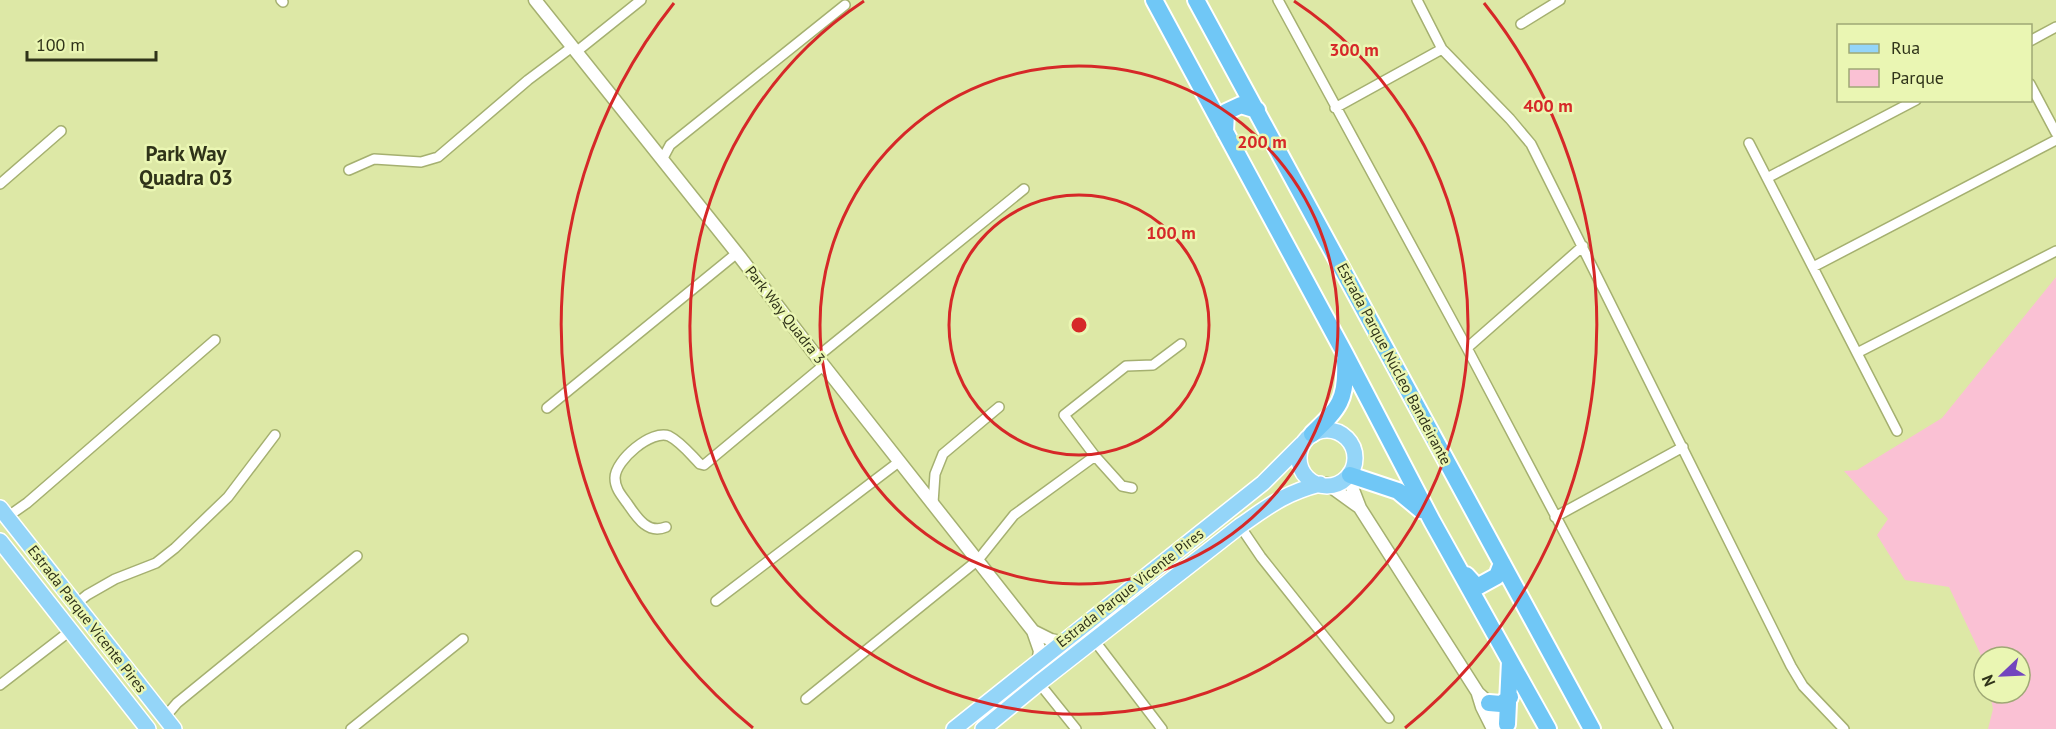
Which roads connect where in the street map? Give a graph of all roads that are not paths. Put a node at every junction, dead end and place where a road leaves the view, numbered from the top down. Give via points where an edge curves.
1 (535, 0) edge
2 (641, 0) edge
3 (1154, 0) edge
4 (1196, 0) edge
5 (1278, 0) edge
6 (1417, 0) edge
7 (1560, 0) edge
8 (845, 5) dead end
9 (1521, 24) dead end
10 (2056, 27) edge
11 (2032, 40) edge
12 (574, 49) junction
13 (1442, 49) junction
14 (2032, 86) edge
15 (1912, 102) edge
16 (1335, 108) junction
17 (1257, 110) junction
18 (61, 131) dead end
19 (1225, 133) junction
20 (2056, 134) edge
21 (2056, 140) edge
22 (1749, 143) dead end
23 (670, 145) junction
24 (652, 148) junction
25 (662, 160) junction
26 (349, 170) dead end
27 (1767, 178) junction
28 (0, 184) edge
29 (1024, 189) dead end
30 (1582, 246) junction
31 (2056, 251) edge
32 (737, 253) junction
33 (1813, 267) junction
34 (215, 340) dead end
35 (1181, 344) dead end
36 (1467, 348) junction
37 (1857, 353) junction
38 (1345, 354) junction
39 (820, 361) junction
40 (999, 407) dead end
41 (547, 408) dead end
42 (1897, 431) dead end
43 (275, 435) dead end
44 (1307, 439) junction
45 (1683, 447) junction
46 (1095, 456) junction
47 (900, 461) junction
48 (1349, 476) junction
49 (1324, 484) junction
50 (1132, 488) dead end
51 (933, 503) junction
52 (1360, 508) junction
53 (3, 513) edge
54 (1555, 517) junction
55 (1431, 521) junction
56 (1240, 526) junction
57 (666, 527) dead end
58 (0, 541) edge
59 (357, 556) dead end
60 (978, 560) junction
61 (1502, 563) junction
62 (1461, 570) junction
63 (716, 601) dead end
64 (76, 604) junction
65 (70, 631) junction
66 (1033, 631) junction
67 (463, 639) dead end
68 (1094, 640) junction
69 (1061, 642) junction
70 (1510, 660) junction
71 (1038, 663) junction
72 (1039, 683) junction
73 (0, 686) edge
74 (1510, 697) junction
75 (1484, 698) junction
76 (806, 699) dead end
77 (1389, 718) dead end
78 (169, 723) edge
79 (1503, 727) edge
80 (148, 729) edge
81 (351, 729) edge
82 (954, 729) edge
83 (983, 729) edge
84 (1076, 729) edge
85 (1162, 729) edge
86 (1548, 729) edge
87 (1592, 729) edge
88 (1668, 729) edge
89 (1845, 729) edge

1 - 12 street, Park Way Quadra 3
2 - 12 street
3 - 19 highway
4 - 17 highway, Estrada Parque Núcleo Bandeirante
5 - 16 street
6 - 13 street
7 - 9 street
8 - 23 street
10 - 11 street
12 - 24 street, Park Way Quadra 3
12 - 26 street via 528,80 438,157 421,162 374,159
13 - 16 street
13 - 30 street via 1532,144
14 - 20 street
15 - 27 street
16 - 36 street
17 - 19 highway via 1241,105 1226,112
17 - 61 highway, Estrada Parque Núcleo Bandeirante
18 - 28 street
19 - 38 highway
21 - 33 street
22 - 27 street
23 - 24 street
23 - 25 street
24 - 25 street, Park Way Quadra 3
25 - 32 street, Park Way Quadra 3
27 - 33 street
29 - 39 street
30 - 36 street
30 - 45 street
31 - 37 street
32 - 39 street, Park Way Quadra 3
32 - 41 street
33 - 37 street
34 - 53 street via 27,503
35 - 46 street via 1153,365 1126,366 1064,415
36 - 54 street
37 - 42 street
38 - 44 highway via 1346,378 1341,400
38 - 55 highway
39 - 47 street, Park Way Quadra 3
39 - 57 street via 704,465 664,435 624,457 616,467 617,489 641,522 660,530
40 - 51 street via 943,454 935,474
43 - 64 street via 228,497 175,548 156,563 115,579
44 - 48 main road via 1318,431 1332,430 1344,437 1354,454
44 - 49 main road via 1300,451 1300,465 1308,477
44 - 69 main road, Estrada Parque Vicente Pires via 1263,483
45 - 54 street
45 - 89 street via 1791,666 1803,686
46 - 50 street via 1122,486
46 - 60 street via 1014,515
47 - 51 street, Park Way Quadra 3
47 - 63 street
48 - 49 main road, Estrada Parque Vicente Pires via 1336,484
48 - 52 street
48 - 55 highway via 1398,490
49 - 52 street
49 - 56 main road, Estrada Parque Vicente Pires via 1294,491
51 - 60 street, Park Way Quadra 3
52 - 75 street
53 - 64 main road, Estrada Parque Vicente Pires
54 - 88 street
55 - 62 highway
56 - 68 main road, Estrada Parque Vicente Pires
56 - 77 street
58 - 65 main road, Estrada Parque Vicente Pires
59 - 78 street via 177,703
60 - 66 street, Park Way Quadra 3
60 - 76 street
61 - 62 highway via 1497,576 1477,587
61 - 87 highway, Estrada Parque Núcleo Bandeirante
62 - 70 highway
64 - 78 main road, Estrada Parque Vicente Pires
65 - 73 street
65 - 80 main road, Estrada Parque Vicente Pires
66 - 69 street
66 - 71 street, Park Way Quadra 3 via 1040,651
67 - 81 street
68 - 72 main road, Estrada Parque Vicente Pires
68 - 85 street
69 - 71 main road, Estrada Parque Vicente Pires
70 - 74 highway
70 - 86 highway
71 - 82 main road, Estrada Parque Vicente Pires
72 - 83 main road, Estrada Parque Vicente Pires
72 - 84 street
74 - 75 highway via 1497,705
74 - 79 highway
75 - 79 street

